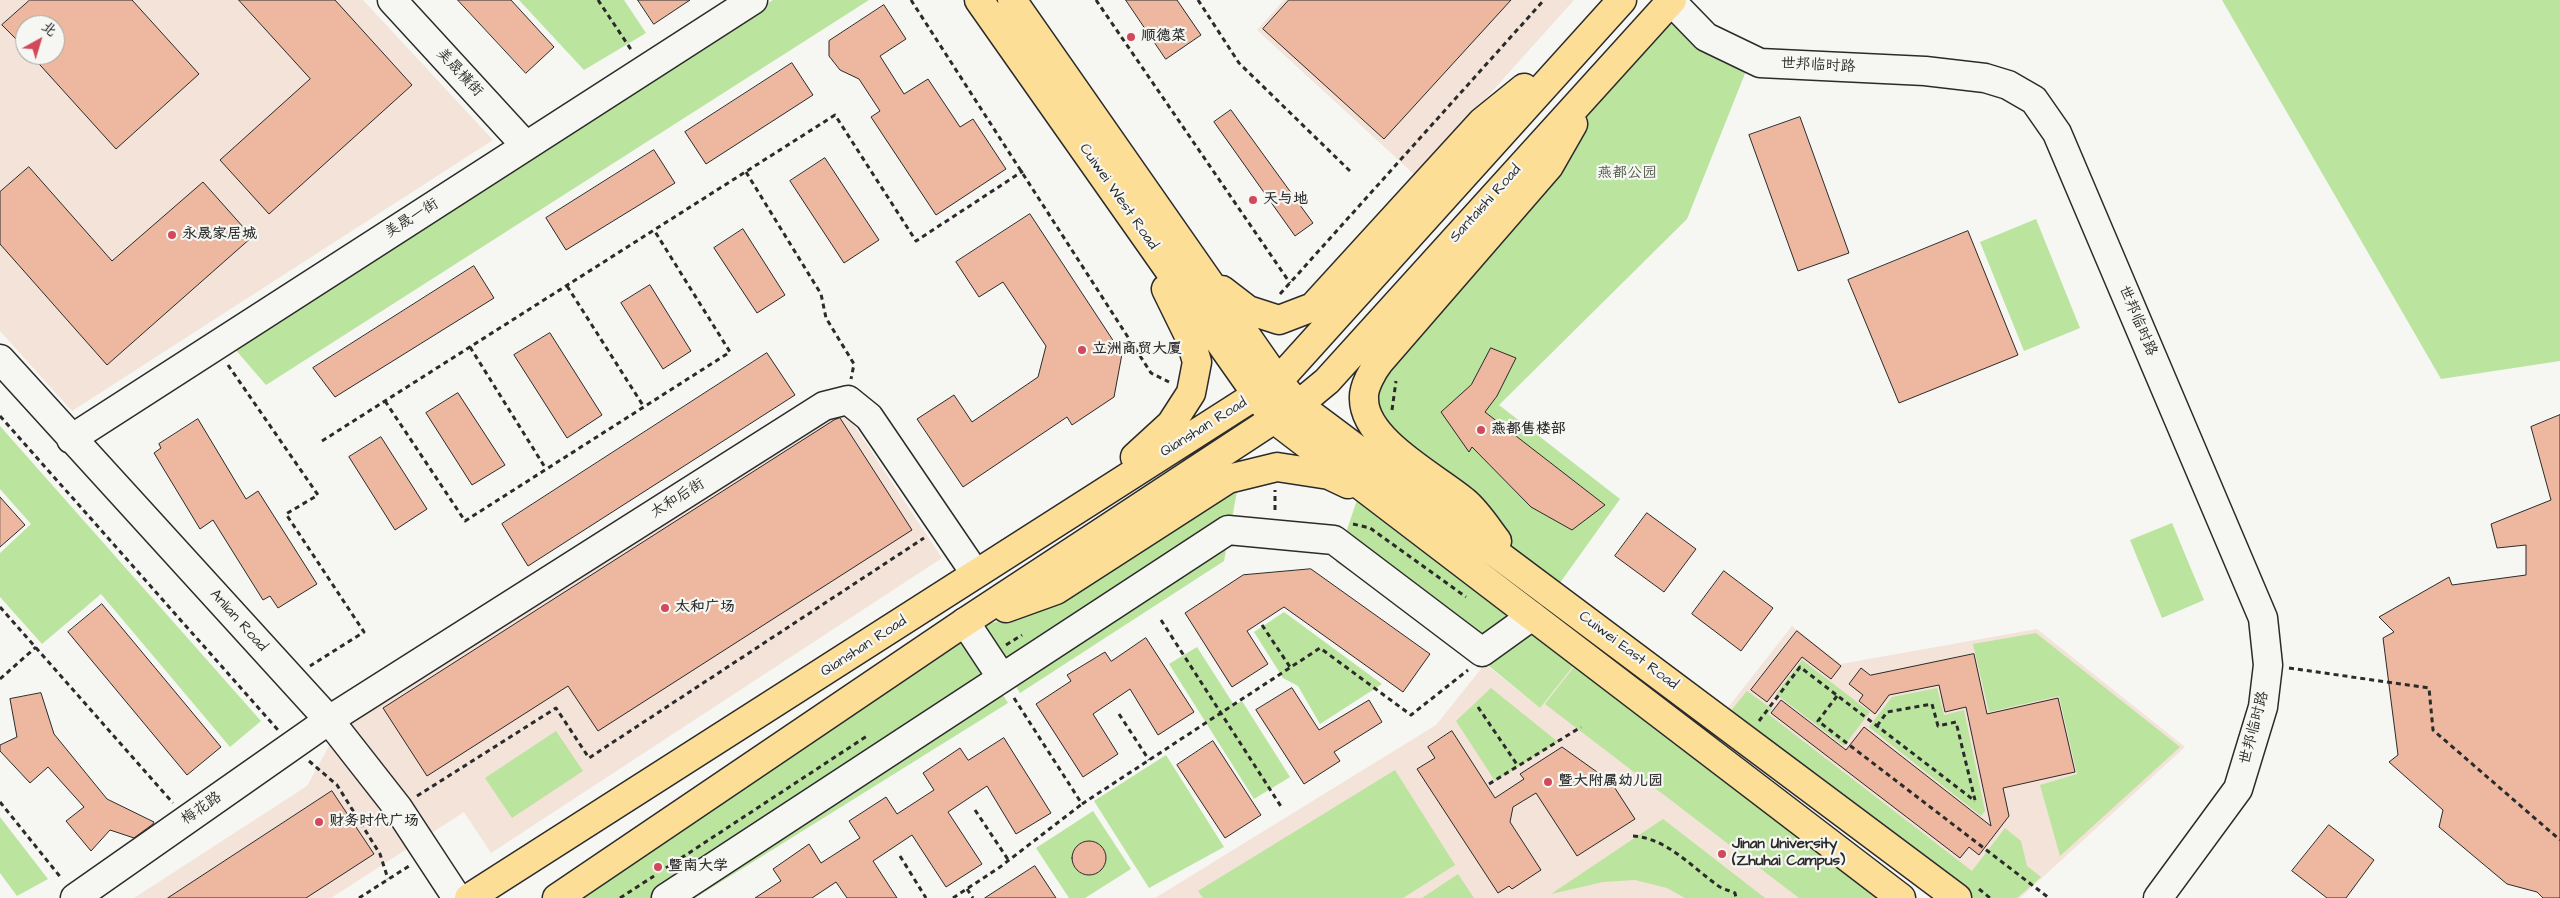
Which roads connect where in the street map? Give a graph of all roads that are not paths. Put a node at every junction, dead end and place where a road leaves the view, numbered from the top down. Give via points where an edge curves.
1 (392, 0) edge
2 (754, 0) edge
3 (979, 0) edge
4 (1012, 0) edge
5 (1622, 0) edge
6 (1672, 0) edge
7 (1594, 31) junction
8 (1596, 82) junction
9 (526, 146) junction
10 (1129, 213) junction
11 (1207, 280) junction
12 (0, 359) edge
13 (1267, 388) junction
14 (1298, 405) junction
15 (1274, 419) junction
16 (71, 439) junction
17 (1372, 494) junction
18 (1085, 504) junction
19 (1521, 571) junction
20 (976, 573) junction
21 (1532, 616) junction
22 (965, 622) junction
23 (1002, 678) junction
24 (328, 720) junction
25 (1966, 892) edge
26 (76, 898) edge
27 (458, 898) edge
28 (469, 898) edge
29 (557, 898) edge
30 (666, 898) edge
31 (1901, 898) edge
32 (2158, 898) edge

1 - 9 street, 美晟橫街
2 - 9 street, 美晟一街
3 - 10 main road, Cuiwei West Road
4 - 11 main road, Cuiwei West Road
5 - 7 main road
6 - 8 main road, Santaishi Road
6 - 32 street, 世邦临时路 via 1706,37 1760,63 1925,71 1985,78 2008,85 2034,100 2057,133 2263,618 2268,665 2263,707 2238,789
7 - 11 main road via 1482,122 1313,307 1279,320 1248,310
7 - 13 main road
8 - 14 main road, Santaishi Road via 1327,381
8 - 19 main road via 1549,166 1380,361 1370,378 1364,399 1372,425 1388,444 1467,503
9 - 16 street, 美晟一街
10 - 13 main road, Cuiwei West Road
10 - 18 main road via 1190,338 1196,362 1191,393 1171,424
11 - 13 main road, Cuiwei West Road
12 - 16 street, Anlian Road
13 - 14 main road, Cuiwei East Road
13 - 15 main road, Cuiwei East Road
13 - 18 main road, Qianshan Road
14 - 15 main road, Santaishi Road
14 - 19 main road, Cuiwei East Road
15 - 17 main road, Cuiwei East Road
15 - 22 main road, Qianshan Road
16 - 24 street, Anlian Road
17 - 21 main road, Cuiwei East Road
17 - 22 main road via 1329,475 1277,467 1228,479 1056,590
18 - 20 main road, Qianshan Road
19 - 25 main road, Cuiwei East Road
20 - 24 street, 太和后街 via 869,417 848,400 824,406
20 - 28 main road, Qianshan Road
21 - 23 street via 1482,652 1334,540 1228,530
21 - 31 main road, Cuiwei East Road
22 - 23 street
22 - 29 main road, Qianshan Road
23 - 30 street
24 - 26 street, 梅花路
24 - 27 street, Anlian Road via 398,808

